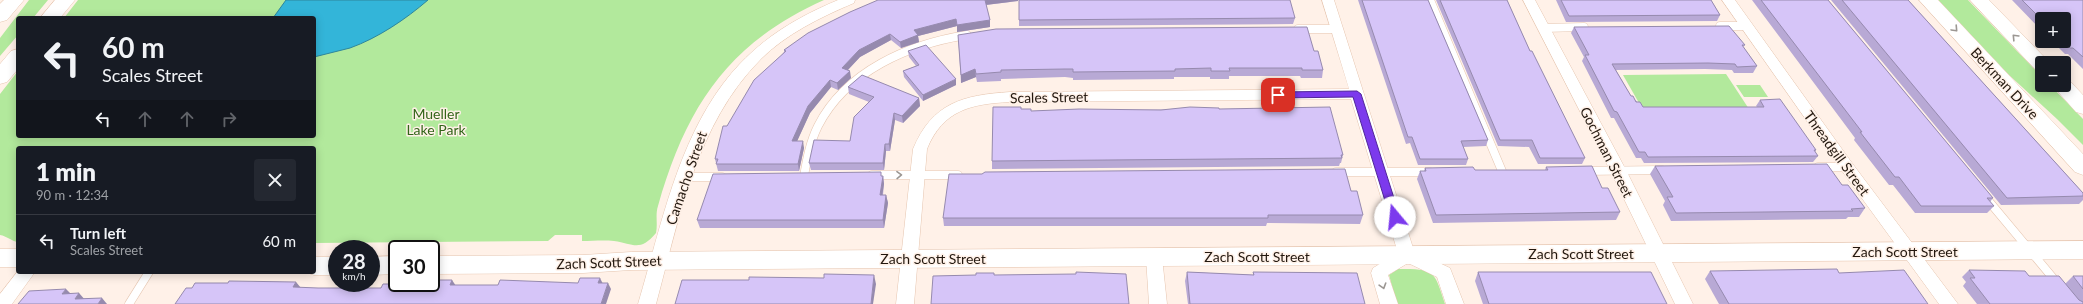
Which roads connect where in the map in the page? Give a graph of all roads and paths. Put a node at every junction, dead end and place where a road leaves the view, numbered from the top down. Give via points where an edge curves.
1 (14, 0) edge
2 (65, 0) edge
3 (849, 0) edge
4 (1328, 0) edge
5 (1430, 0) edge
6 (1529, 0) edge
7 (1728, 0) edge
8 (1928, 0) edge
9 (1979, 0) edge
10 (0, 16) edge
11 (52, 16) edge
12 (1714, 26) edge
13 (1747, 26) junction
14 (1591, 27) edge
15 (1543, 28) junction
16 (1290, 29) edge
17 (1337, 29) junction
18 (974, 34) edge
19 (16, 58) edge
20 (2035, 58) edge
21 (0, 77) edge
22 (2069, 92) edge
23 (1357, 94) junction
24 (2083, 107) edge
25 (1847, 167) junction
26 (2083, 167) edge
27 (1806, 168) edge
28 (1618, 170) junction
29 (1668, 170) edge
30 (1502, 171) edge
31 (1572, 171) edge
32 (1324, 172) edge
33 (1381, 172) junction
34 (1442, 172) edge
35 (917, 175) junction
36 (968, 175) edge
37 (804, 176) edge
38 (865, 176) edge
39 (685, 177) junction
40 (731, 177) edge
41 (1982, 192) edge
42 (2083, 250) edge
43 (1909, 251) junction
44 (2030, 251) junction
45 (1659, 253) junction
46 (1407, 255) junction
47 (1154, 257) junction
48 (0, 258) edge
49 (16, 258) edge
50 (908, 259) junction
51 (660, 261) junction
52 (440, 265) edge
53 (316, 266) edge
54 (328, 266) edge
55 (25, 274) edge
56 (148, 274) edge
57 (2065, 293) edge
58 (2, 304) edge
59 (128, 304) edge
60 (647, 304) edge
61 (904, 304) edge
62 (1158, 304) edge
63 (1389, 304) edge
64 (1455, 304) edge
65 (1684, 304) edge
66 (1948, 304) edge

1 - 10 main road
2 - 11 main road
3 - 39 street, Camacho Street via 825,10 756,56 728,87 708,119
4 - 17 street
5 - 30 lane
6 - 15 street, Gochman Street
7 - 13 street, Threadgill Street
8 -> 26 street, Berkman Drive
20 -> 9 street
12 - 13 lane
13 - 25 street, Threadgill Street
14 - 15 lane
15 - 28 street, Gochman Street
16 - 17 lane
17 - 23 street
18 - 37 lane via 933,42 897,55 867,73 839,96 821,121 810,147
19 - 21 main road
22 - 24 street
23 - 33 street
23 - 35 street, Scales Street via 988,98 966,103 944,114 929,129 920,149
25 - 27 lane
25 - 43 street, Threadgill Street
28 - 29 lane
28 - 31 lane
28 - 45 street, Gochman Street
32 - 33 lane
33 - 34 lane
33 - 46 street
35 - 36 lane
38 -> 35 lane
35 - 50 street, Scales Street
39 - 40 lane
39 - 51 street, Camacho Street
41 - 44 lane
42 - 44 street, Zach Scott Street
43 - 44 street, Zach Scott Street
43 - 45 street, Zach Scott Street
43 - 66 street, Threadgill Street
44 - 57 lane
45 - 46 street, Zach Scott Street
45 - 65 street, Gochman Street
46 - 47 street, Zach Scott Street
46 -> 63 street via 1379,273
46 - 64 street via 1444,273
47 - 50 street, Zach Scott Street
47 - 62 street
48 - 49 street
50 - 51 street, Zach Scott Street
50 - 61 street, Scales Street
51 - 52 street, Zach Scott Street
51 - 60 street, Camacho Street
53 - 54 street
55 - 58 street
56 - 59 lane

